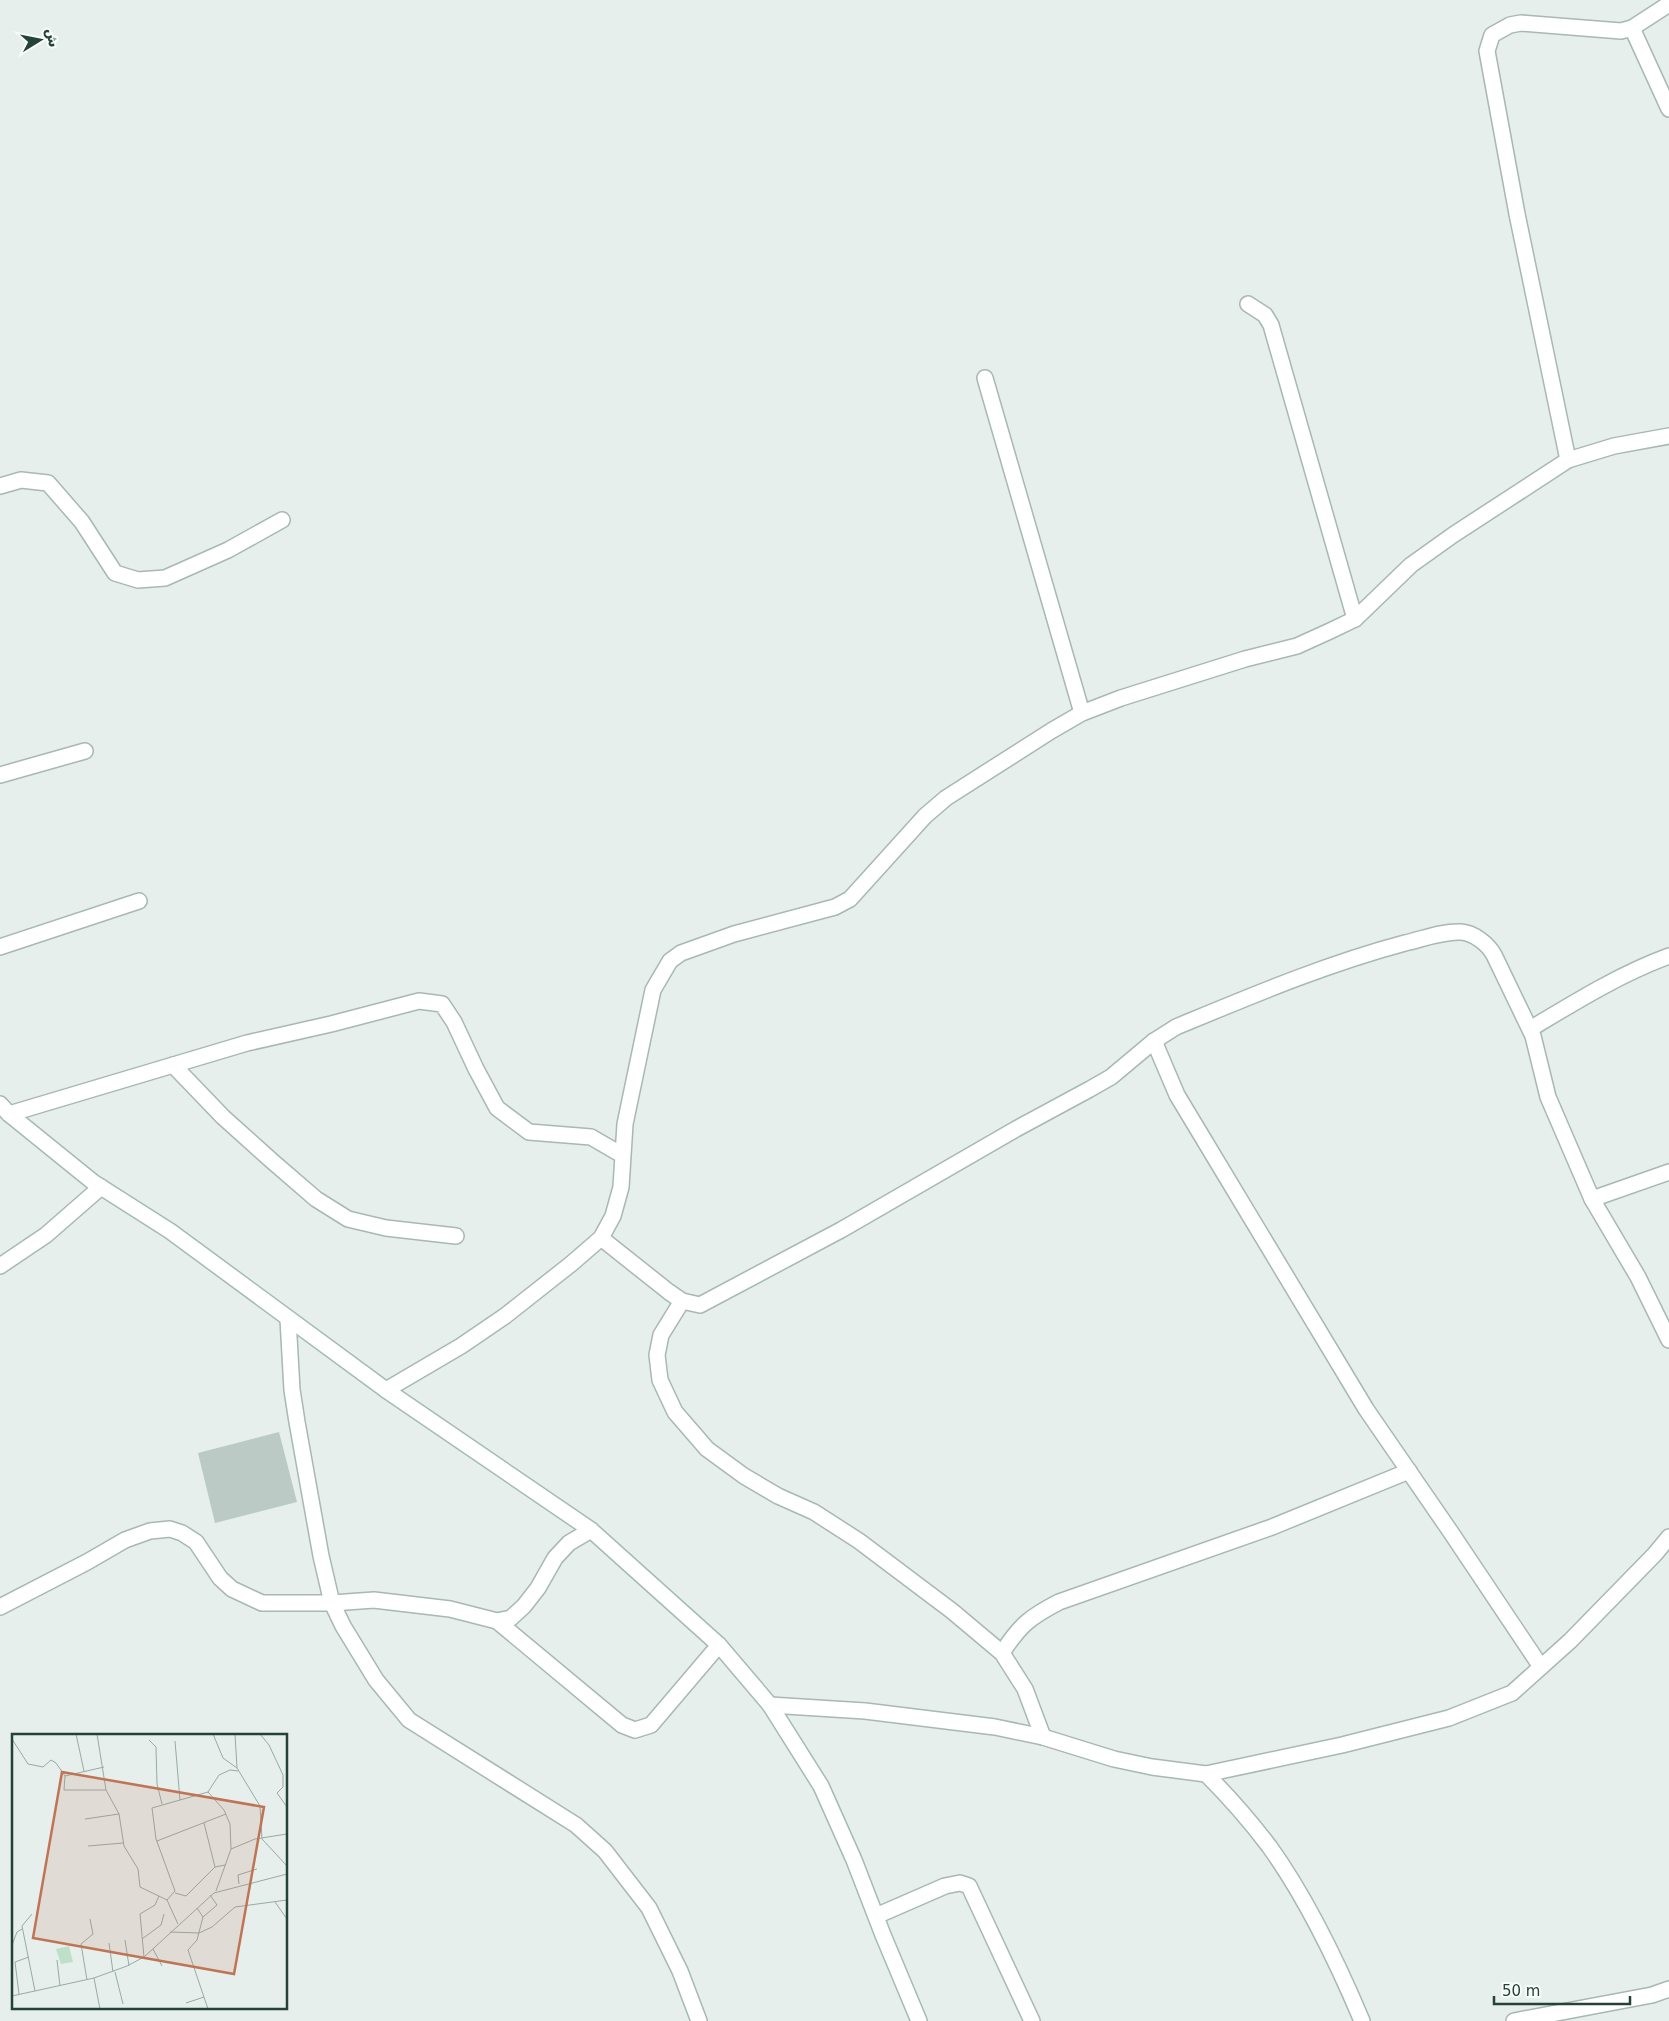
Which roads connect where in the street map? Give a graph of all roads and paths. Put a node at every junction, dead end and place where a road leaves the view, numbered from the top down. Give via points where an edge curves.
1 (1669, 4) edge
2 (1632, 28) junction
3 (1669, 109) edge
4 (1248, 304) dead end
5 (985, 378) dead end
6 (1669, 436) edge
7 (1568, 460) junction
8 (0, 486) edge
9 (282, 520) dead end
10 (1355, 619) junction
11 (1082, 713) junction
12 (85, 751) dead end
13 (0, 775) edge
14 (139, 901) dead end
15 (0, 947) edge
16 (1669, 956) edge
17 (1530, 1029) junction
18 (1154, 1042) junction
19 (173, 1065) junction
20 (4, 1109) edge
21 (622, 1155) junction
22 (1669, 1172) edge
23 (101, 1187) junction
24 (1592, 1199) junction
25 (456, 1236) dead end
26 (601, 1238) junction
27 (0, 1266) edge
28 (682, 1301) junction
29 (288, 1319) junction
30 (1669, 1340) edge
31 (386, 1390) junction
32 (1409, 1471) junction
33 (592, 1530) junction
34 (1669, 1537) edge
35 (332, 1603) junction
36 (0, 1607) edge
37 (497, 1621) junction
38 (719, 1645) junction
39 (1002, 1653) junction
40 (1541, 1667) junction
41 (770, 1705) junction
42 (1043, 1737) junction
43 (1206, 1774) junction
44 (876, 1916) junction
45 (1669, 1989) edge
46 (699, 2021) edge
47 (919, 2021) edge
48 (1032, 2021) edge
49 (1362, 2021) edge
50 (1514, 2021) edge

1 - 2 street
2 - 3 street
2 - 7 street via 1620,31 1521,23 1492,35 1487,51 1516,214
4 - 10 street via 1265,315 1271,325
5 - 11 street
6 - 7 street via 1614,446
7 - 10 street via 1418,560
8 - 9 street via 22,480 48,483 82,522 115,573 138,580 165,578 228,550
10 - 11 street via 1297,646 1245,659
11 - 21 street via 946,798 925,816 850,899 835,907 734,934 681,953 670,961 652,990 625,1124
12 - 13 street
14 - 15 street
16 - 17 street via 1603,986
17 - 18 street via 1490,948 1464,932 1453,932 1358,956 1176,1027
17 - 24 street via 1548,1097
18 - 28 street via 1111,1077 841,1230 700,1305
18 - 32 street via 1177,1095 1222,1172 1366,1410
19 - 20 street
19 - 21 street via 247,1043 419,1001 442,1004 497,1108 529,1132 591,1137
19 - 25 street via 265,1155 316,1199 348,1219 386,1228
20 - 23 street
21 - 26 street via 621,1187 613,1216
22 - 24 street
23 - 27 street via 46,1235
23 - 29 street via 170,1231
24 - 30 street via 1638,1277
26 - 28 street
26 - 31 street via 505,1316
28 - 39 street via 661,1335 657,1355 660,1380 675,1412 707,1449 744,1476 814,1512 859,1541
29 - 31 street
29 - 35 street via 296,1414
31 - 33 street
32 - 39 street via 1272,1527 1060,1602 1031,1617
32 - 40 street
33 - 37 street via 569,1542 524,1606 511,1618
33 - 38 street
34 - 40 street via 1597,1614
35 - 36 street via 262,1603 246,1597 220,1578 196,1542 170,1530 150,1531 125,1540
35 - 37 street via 374,1600 422,1605
35 - 46 street via 376,1680 409,1720 576,1825 606,1851 648,1908 680,1971
37 - 38 street via 622,1725 635,1730 651,1725
38 - 41 street
39 - 42 street via 1025,1688
40 - 43 street via 1512,1693 1449,1718
41 - 42 street via 995,1727
41 - 44 street via 822,1786
42 - 43 street via 1114,1759
43 - 49 street via 1270,1848 1300,1896 1348,1987
44 - 47 street
44 - 48 street via 945,1886 960,1883 969,1886
45 - 50 street

